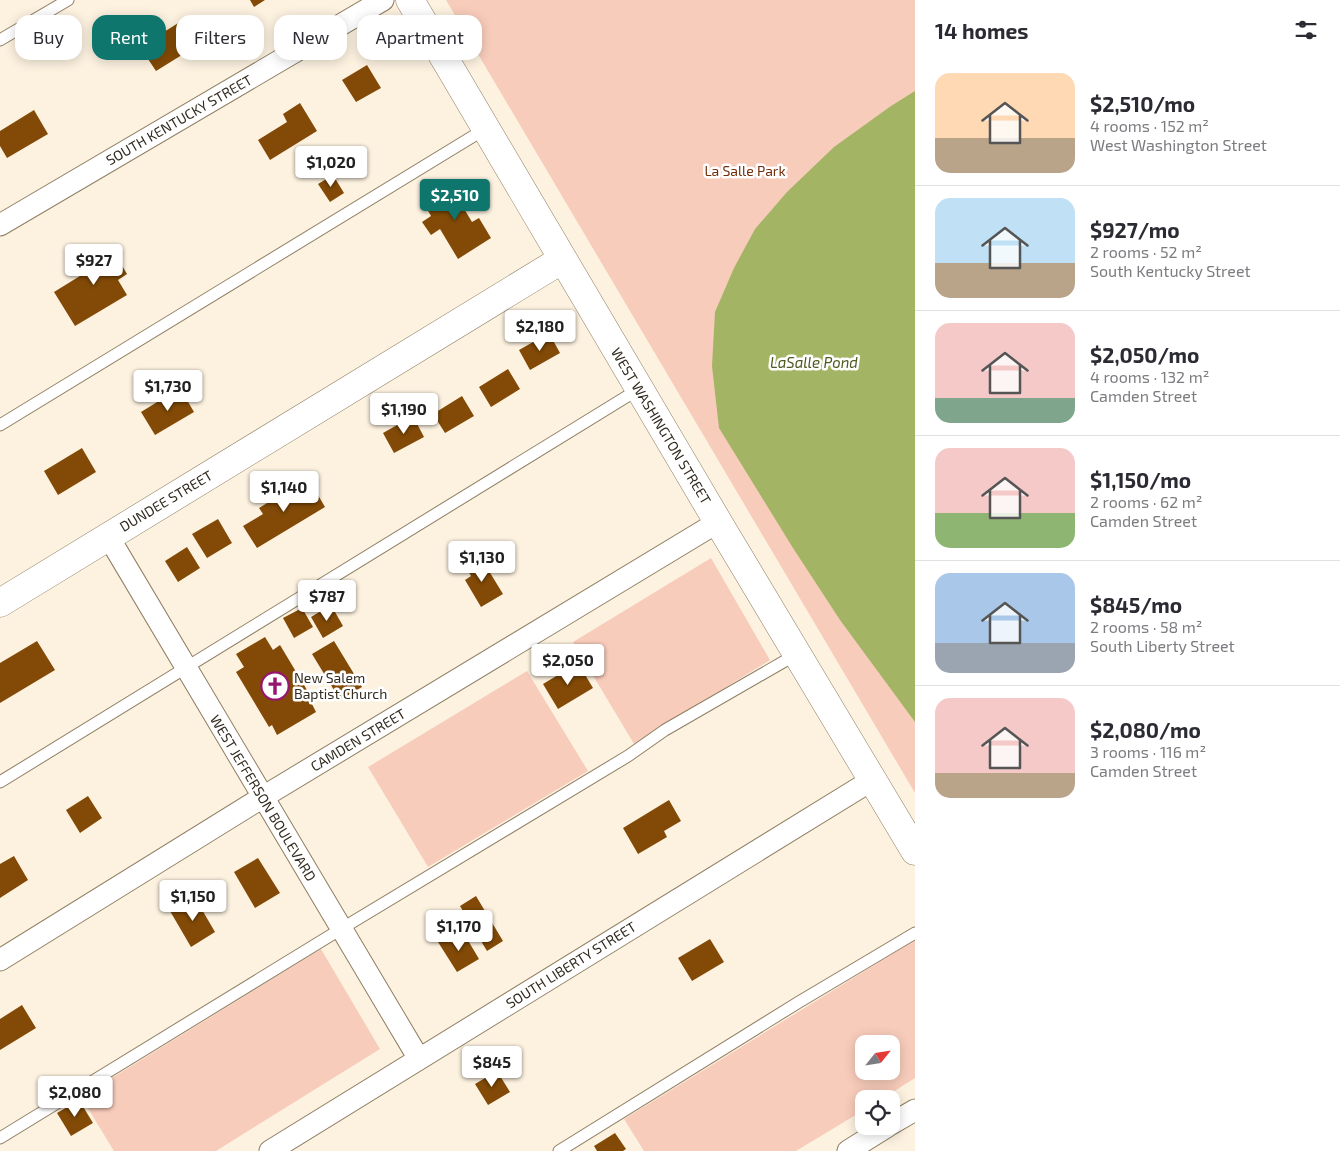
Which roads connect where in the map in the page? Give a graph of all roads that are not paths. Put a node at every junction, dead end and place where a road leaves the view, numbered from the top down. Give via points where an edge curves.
1 (68, 0) edge
2 (383, 0) edge
3 (410, 0) edge
4 (0, 40) edge
5 (485, 129) junction
6 (0, 225) edge
7 (563, 259) junction
8 (640, 389) junction
9 (0, 425) edge
10 (718, 522) junction
11 (108, 536) junction
12 (0, 603) edge
13 (797, 654) junction
14 (186, 668) junction
15 (872, 780) junction
16 (0, 782) edge
17 (263, 797) junction
18 (915, 851) edge
19 (341, 929) junction
20 (915, 933) edge
21 (0, 960) edge
22 (418, 1059) junction
23 (915, 1110) edge
24 (900, 1119) edge
25 (874, 1135) edge
26 (0, 1138) edge
27 (270, 1151) edge
28 (559, 1151) edge
29 (848, 1151) edge

1 - 4 lane
2 - 6 street, SOUTH KENTUCKY STREET
3 - 5 street, WEST WASHINGTON STREET
5 - 7 street, WEST WASHINGTON STREET
5 - 9 lane
7 - 8 street, WEST WASHINGTON STREET
7 - 11 street, DUNDEE STREET
8 - 10 street, WEST WASHINGTON STREET
8 - 14 lane
10 - 13 street, WEST WASHINGTON STREET
10 - 17 street, CAMDEN STREET
11 - 12 street, DUNDEE STREET
11 - 14 street, WEST JEFFERSON BOULEVARD
13 - 15 street, WEST WASHINGTON STREET
13 - 19 lane via 665,730 628,756
14 - 16 lane
14 - 17 street, WEST JEFFERSON BOULEVARD
15 - 18 street, WEST WASHINGTON STREET
15 - 22 street, SOUTH LIBERTY STREET
17 - 19 street, WEST JEFFERSON BOULEVARD
17 - 21 street, CAMDEN STREET
19 - 22 street, WEST JEFFERSON BOULEVARD
19 - 26 lane
20 - 28 lane
22 - 27 street, SOUTH LIBERTY STREET
23 - 24 street
25 - 29 street

